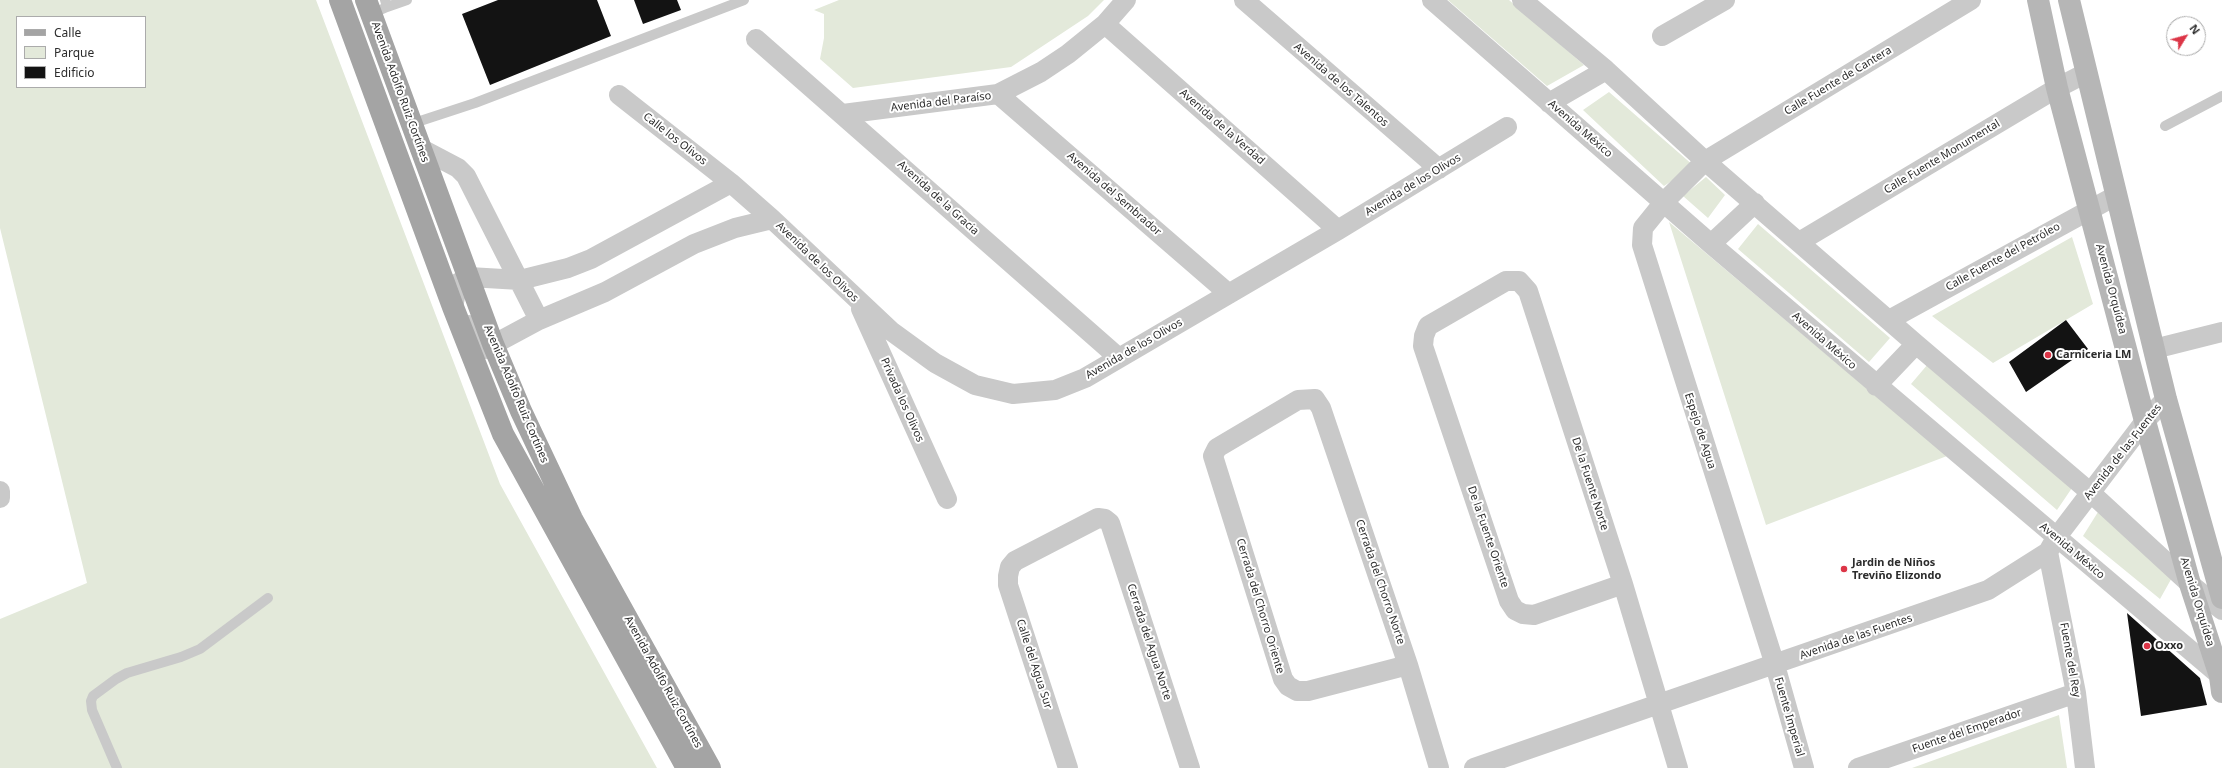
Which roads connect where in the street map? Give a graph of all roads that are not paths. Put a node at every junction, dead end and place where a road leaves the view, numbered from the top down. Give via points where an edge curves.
1 (340, 0) edge
2 (407, 0) edge
3 (744, 0) edge
4 (1126, 0) edge
5 (1244, 0) edge
6 (1432, 0) edge
7 (1522, 0) edge
8 (1971, 0) edge
9 (2038, 0) edge
10 (2069, 0) edge
11 (1711, 3) edge
12 (377, 5) edge
13 (1105, 24) junction
14 (1662, 36) dead end
15 (756, 39) dead end
16 (1606, 70) junction
17 (2086, 74) junction
18 (2057, 88) junction
19 (998, 94) junction
20 (620, 95) dead end
21 (2222, 96) edge
22 (1549, 103) junction
23 (843, 114) junction
24 (411, 124) junction
25 (2165, 126) dead end
26 (1507, 127) dead end
27 (420, 148) junction
28 (1705, 161) junction
29 (1439, 169) junction
30 (731, 183) junction
31 (2117, 195) junction
32 (1664, 202) junction
33 (1755, 203) junction
34 (2089, 209) junction
35 (772, 219) junction
36 (1338, 230) junction
37 (1799, 242) junction
38 (1710, 244) junction
39 (520, 280) junction
40 (1506, 281) joint
41 (459, 291) junction
42 (1229, 294) junction
43 (857, 301) junction
44 (539, 320) junction
45 (1889, 320) junction
46 (2222, 332) edge
47 (493, 344) junction
48 (1916, 344) junction
49 (2154, 349) junction
50 (1119, 358) junction
51 (1876, 386) junction
52 (2166, 399) junction
53 (2145, 421) junction
54 (1214, 452) joint
55 (0, 491) edge
56 (2091, 493) junction
57 (0, 498) edge
58 (947, 499) dead end
59 (2052, 545) junction
60 (1016, 561) joint
61 (1623, 584) junction
62 (2190, 584) junction
63 (268, 598) dead end
64 (2222, 598) edge
65 (2222, 610) edge
66 (1408, 665) junction
67 (1774, 665) junction
68 (2221, 682) edge
69 (2076, 694) junction
70 (1658, 703) junction
71 (117, 768) edge
72 (687, 768) edge
73 (710, 768) edge
74 (1068, 768) edge
75 (1190, 768) edge
76 (1439, 768) edge
77 (1474, 768) edge
78 (1678, 768) edge
79 (1804, 768) edge
80 (1858, 768) edge
81 (2085, 768) edge

1 - 41 main road via 413,199
2 - 12 lane
3 - 24 lane via 476,103
4 - 13 street, Avenida del Paraíso
5 - 29 street, Avenida de los Talentos
6 - 22 street, Avenida México
7 - 16 street
8 - 28 street, Calle Fuente de Cantera
9 - 18 street, Avenida Orquídea
10 - 17 street
11 - 14 street
12 - 24 main road, Avenida Adolfo Ruiz Cortínes
13 - 19 street, Avenida del Paraíso via 1041,72
13 - 36 street, Avenida de la Verdad
15 - 23 street, Avenida de la Gracia
16 - 22 street
16 - 28 street
17 - 18 street, Calle Fuente Monumental
17 - 31 street
18 - 34 street, Avenida Orquídea
18 - 37 street, Calle Fuente Monumental
19 - 23 street, Avenida del Paraíso
19 - 42 street, Avenida del Sembrador
20 - 30 street, Calle los Olivos
21 - 25 lane
22 - 32 street, Avenida México
23 - 50 street, Avenida de la Gracia
24 - 27 main road, Avenida Adolfo Ruiz Cortínes
26 - 29 street, Avenida de los Olivos
27 - 39 street via 452,164 466,176
27 - 41 main road, Avenida Adolfo Ruiz Cortínes
28 - 32 street, Calle Fuente de Cantera
28 - 33 street
29 - 36 street, Avenida de los Olivos
30 - 35 street, Avenida de los Olivos
30 - 39 street via 590,259 544,275
31 - 34 street, Calle Fuente del Petróleo
31 - 49 street
32 - 38 street, Avenida México
32 - 67 street, Espejo de Agua via 1643,228 1642,245
33 - 37 street
33 - 38 street
34 - 45 street, Calle Fuente del Petróleo
34 - 53 street, Avenida Orquídea
35 - 43 street, Avenida de los Olivos
35 - 44 street, Avenida de los Olivos via 735,228 694,244 605,292
36 - 42 street, Avenida de los Olivos
37 - 45 street
38 - 51 street, Avenida México
39 - 41 street
39 - 44 street
40 - 61 street, De la Fuente Norte via 1519,281 1528,292
40 - 61 street, De la Fuente Oriente via 1428,326 1423,346 1509,602 1515,610 1534,615
41 - 47 main road, Avenida Adolfo Ruiz Cortínes
41 - 72 main road via 503,434
42 - 50 street, Avenida de los Olivos
43 - 50 street, Avenida de los Olivos via 891,331 935,363 975,385 1013,394 1055,390 1085,378
43 - 58 street, Privada los Olivos
44 - 47 street, Avenida de los Olivos
45 - 48 street
46 - 49 street
47 - 73 main road, Avenida Adolfo Ruiz Cortínes via 521,411 572,519
48 - 51 street
48 - 56 street
49 - 52 street
51 - 59 street, Avenida México
52 - 53 street, Avenida de las Fuentes
52 - 64 street
53 - 56 street, Avenida de las Fuentes
53 - 62 street, Avenida Orquídea
54 - 66 street, Cerrada del Chorro Oriente via 1213,456 1283,679 1288,686 1297,691 1308,691
54 - 66 street, Cerrada del Chorro Norte via 1298,400 1315,399 1321,408
55 - 57 street
56 - 59 street, Avenida de las Fuentes
56 - 62 street
59 - 67 street, Avenida de las Fuentes via 1988,590
59 - 68 street, Avenida México
59 - 69 street, Fuente del Rey
60 - 74 street, Calle del Agua Sur via 1010,567 1008,585
60 - 75 street, Cerrada del Agua Norte via 1098,518 1105,518 1110,523
61 - 70 street, De la Fuente Norte
62 - 65 street
62 - 68 street, Avenida Orquídea
63 - 71 lane via 200,649 182,658 127,673 93,696 92,710
66 - 76 street, Cerrada del Chorro Norte
67 - 70 street, Avenida de las Fuentes
67 - 79 street, Fuente Imperial
69 - 80 street, Fuente del Emperador
69 - 81 street, Fuente del Rey
70 - 77 street, Avenida de las Fuentes
70 - 78 street, De la Fuente Norte

